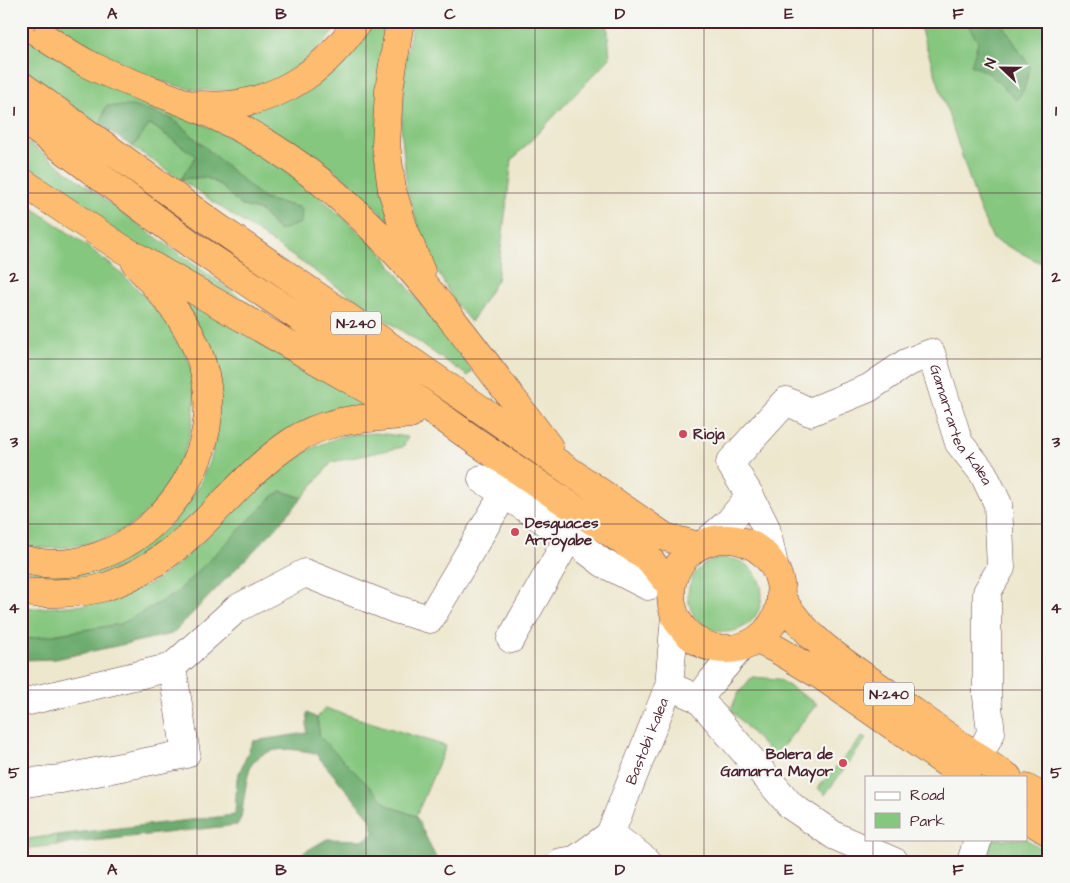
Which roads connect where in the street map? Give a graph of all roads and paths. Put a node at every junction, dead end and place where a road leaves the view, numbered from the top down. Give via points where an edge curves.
1 (358, 21) edge
2 (400, 21) edge
3 (21, 22) edge
4 (21, 85) edge
5 (190, 105) junction
6 (21, 118) edge
7 (21, 181) edge
8 (121, 248) junction
9 (428, 290) junction
10 (410, 414) junction
11 (475, 441) junction
12 (565, 468) junction
13 (482, 479) dead end
14 (504, 494) junction
15 (750, 496) junction
16 (569, 537) junction
17 (702, 544) junction
18 (21, 559) edge
19 (774, 565) junction
20 (668, 583) junction
21 (21, 592) edge
22 (782, 599) junction
23 (675, 616) junction
24 (511, 639) dead end
25 (749, 644) junction
26 (172, 667) junction
27 (669, 686) junction
28 (699, 699) junction
29 (21, 703) edge
30 (977, 759) edge
31 (1006, 776) edge
32 (21, 783) edge
33 (1028, 789) edge
34 (1049, 801) edge
35 (1028, 819) edge
36 (1049, 832) edge
37 (611, 834) junction
38 (978, 840) edge
39 (561, 862) edge
40 (599, 862) edge
41 (648, 862) edge
42 (895, 862) edge
43 (972, 862) edge

1 - 5 highway via 328,59 284,89 257,100 228,105
2 - 9 highway via 389,90 386,145 392,190
3 - 5 highway via 88,64
4 - 12 highway, N-240 via 216,226
5 - 9 highway via 270,145 337,194
6 - 11 highway, N-240 via 192,244
7 - 8 highway
8 - 10 highway
8 - 18 highway via 184,322 198,348 206,377 208,408 204,443 178,496 156,521 131,541 96,557 65,564 34,563
9 - 12 highway
10 - 11 highway
10 - 21 highway via 347,420 294,440 260,467 189,536 137,573 104,587 66,593
11 - 20 highway, N-240 via 648,559
12 - 17 highway, N-240 via 665,537
13 - 14 street
14 - 16 street
14 - 26 street via 430,619 395,609 306,573 236,610
15 - 17 street via 729,522
15 - 19 street, Gamarrartea kalea via 766,528
15 - 30 street, Gamarrartea kalea via 730,463 786,401 810,412 869,388 906,363 931,352 959,443 983,473 998,504 1001,568 987,592 987,697 991,732
16 - 20 street via 603,562 648,586
16 - 24 street
17 - 19 highway, N-240 via 724,538 743,541 761,550
17 - 20 highway, N-240 via 680,563
19 - 22 highway, N-240 via 782,587
20 - 23 highway, N-240
22 - 25 highway, N-240 via 770,629
22 - 30 highway, N-240 via 792,616 819,644
23 - 25 highway, N-240 via 686,633 702,644 721,650
23 - 27 street, Bastobi kalea
25 - 28 street
25 - 30 highway, N-240 via 778,650
26 - 29 street
26 - 32 street via 186,754 61,779
27 - 28 street
27 - 37 street, Bastobi kalea
28 - 42 street via 791,806 835,836
30 - 31 highway, N-240
33 - 34 highway
35 - 36 highway
37 - 39 street via 575,860
37 - 40 street, Bastobi kalea
37 - 41 street
38 - 43 street

